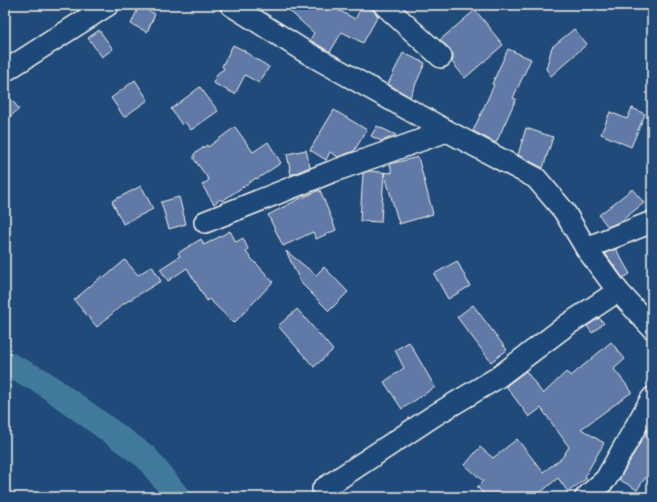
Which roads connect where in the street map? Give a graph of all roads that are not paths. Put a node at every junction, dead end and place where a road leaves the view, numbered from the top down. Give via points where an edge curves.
1 (108, 5) edge
2 (231, 5) edge
3 (384, 5) edge
4 (441, 57) dead end
5 (5, 71) edge
6 (447, 132) junction
7 (205, 222) dead end
8 (652, 222) edge
9 (586, 248) junction
10 (618, 290) junction
11 (652, 328) edge
12 (652, 398) edge
13 (323, 489) dead end
14 (586, 497) edge

1 - 5 street
2 - 6 street via 304,51
3 - 4 street
6 - 7 street via 331,172
6 - 9 street via 536,178 564,211
8 - 9 street
9 - 10 street
10 - 11 street
10 - 13 street via 566,325 497,378 434,415
12 - 14 street via 606,479

